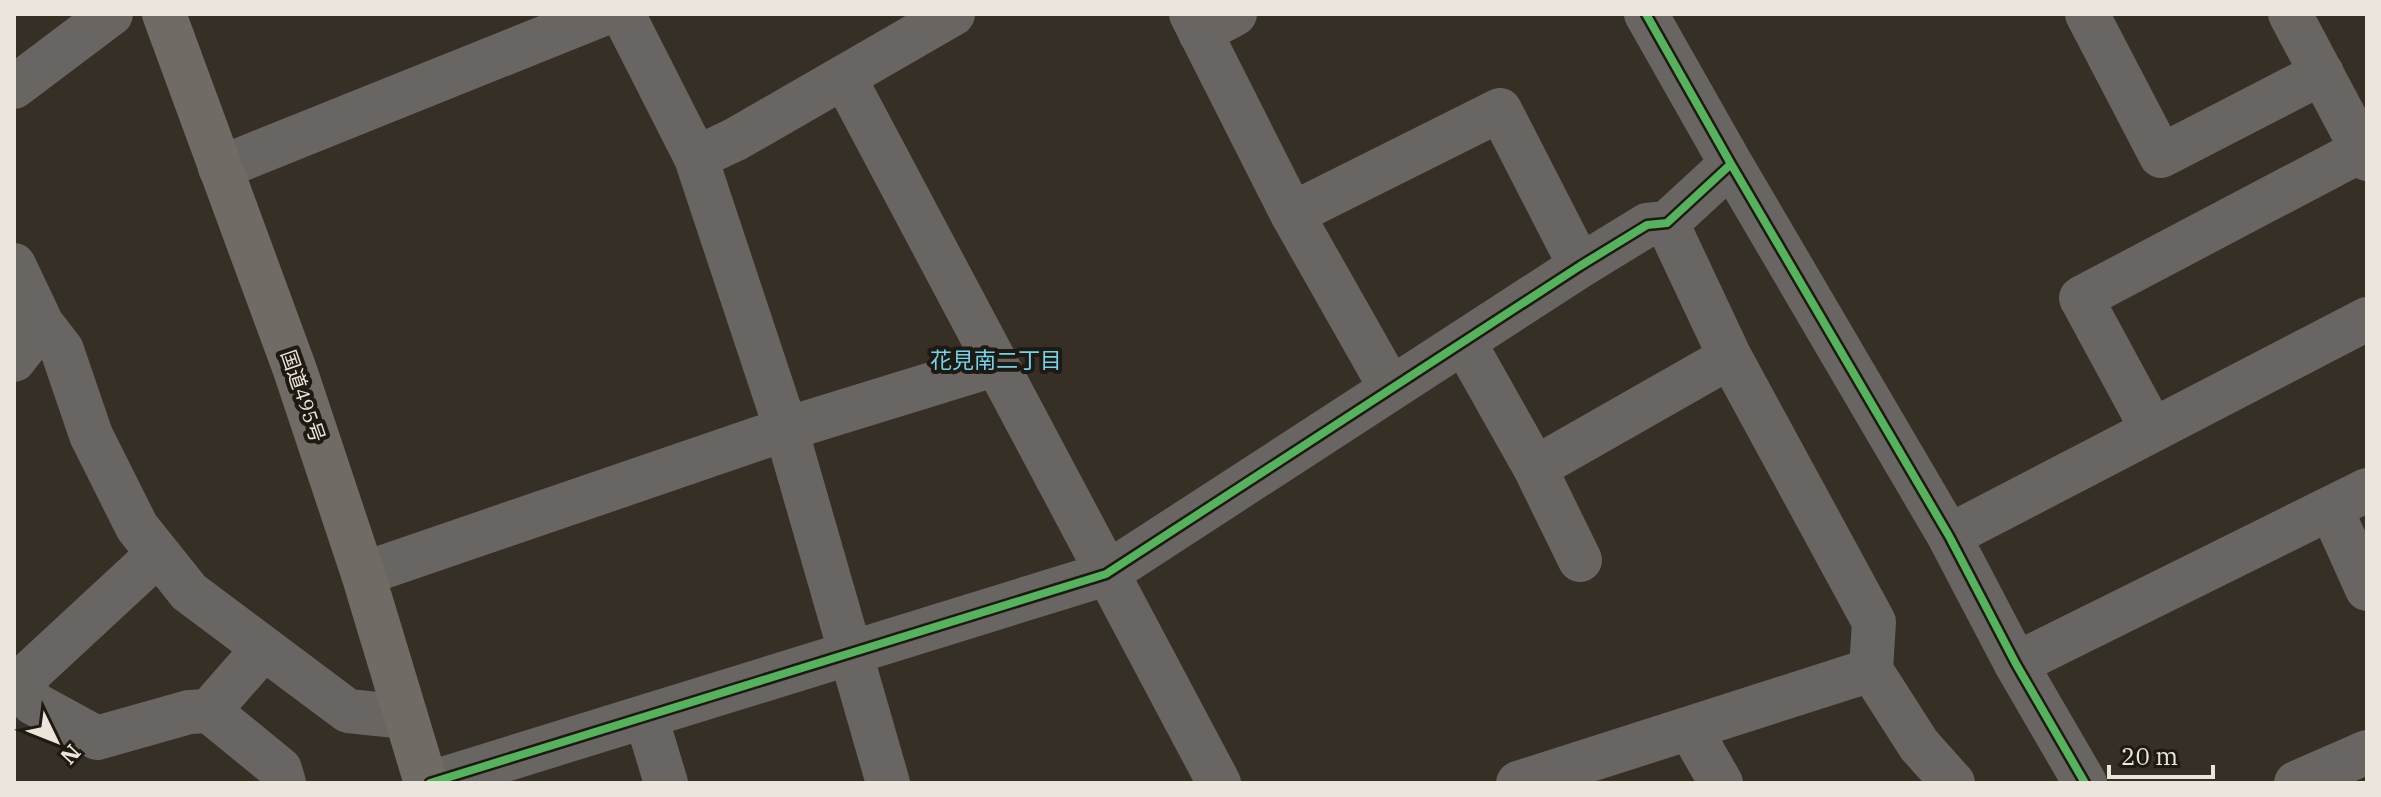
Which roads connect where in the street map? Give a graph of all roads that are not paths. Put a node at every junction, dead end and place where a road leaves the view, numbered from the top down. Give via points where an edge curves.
1 (111, 14) edge
2 (164, 14) edge
3 (603, 14) edge
4 (623, 14) edge
5 (953, 14) edge
6 (1646, 14) edge
7 (2087, 14) edge
8 (2290, 14) edge
9 (1209, 20) edge
10 (2322, 73) junction
11 (844, 77) junction
12 (14, 87) edge
13 (2365, 154) edge
14 (696, 158) junction
15 (1731, 164) junction
16 (220, 168) junction
17 (1292, 214) junction
18 (1667, 223) junction
19 (14, 265) edge
20 (1580, 266) junction
21 (2367, 319) edge
22 (42, 324) junction
23 (1464, 342) junction
24 (1730, 357) junction
25 (14, 360) edge
26 (997, 364) junction
27 (1390, 387) junction
28 (786, 429) junction
29 (2152, 429) junction
30 (1535, 468) junction
31 (2349, 500) edge
32 (1949, 536) junction
33 (157, 555) junction
34 (1580, 560) dead end
35 (363, 574) junction
36 (1106, 574) junction
37 (2367, 589) edge
38 (264, 648) junction
39 (850, 654) junction
40 (2016, 664) junction
41 (1871, 670) junction
42 (209, 711) junction
43 (406, 717) junction
44 (646, 717) junction
45 (1690, 729) junction
46 (2367, 752) edge
47 (1582, 773) edge
48 (284, 783) edge
49 (428, 783) edge
50 (666, 783) edge
51 (888, 783) edge
52 (1219, 783) edge
53 (1518, 783) edge
54 (1721, 783) edge
55 (1953, 783) edge
56 (2085, 783) edge
57 (2296, 783) edge

1 - 12 street
2 - 16 highway, 国道495号
3 - 16 street
4 - 14 street
5 - 11 street
6 - 15 street
7 - 10 street via 2161,156
8 - 10 street
9 - 17 street
10 - 13 street
11 - 14 street
11 - 26 street
13 - 29 street via 2081,298
14 - 28 street
15 - 18 street
15 - 32 street
16 - 35 highway, 国道495号
17 - 20 street via 1500,110
17 - 27 street
18 - 20 street via 1647,225
18 - 24 street
19 - 22 street
20 - 23 street
21 - 29 street
22 - 25 street
22 - 33 street via 62,350 91,435 137,527
23 - 27 street
23 - 30 street
24 - 30 street
24 - 41 street via 1874,622
26 - 28 street
26 - 36 street
27 - 36 street
28 - 35 street
28 - 39 street
29 - 32 street
30 - 34 street
31 - 37 street
31 - 40 street
32 - 40 street
33 - 38 street via 189,592
33 - 42 street via 21,681 33,703 97,738
35 - 43 highway, 国道495号
36 - 39 street
36 - 52 street
38 - 42 street
38 - 43 street via 348,711
39 - 44 street
39 - 51 street
40 - 56 street
41 - 45 street
41 - 55 street via 1919,745
42 - 48 street via 280,769
43 - 49 highway, 国道495号
44 - 49 street
44 - 50 street
45 - 47 street
45 - 54 street
46 - 57 street
47 - 53 street

